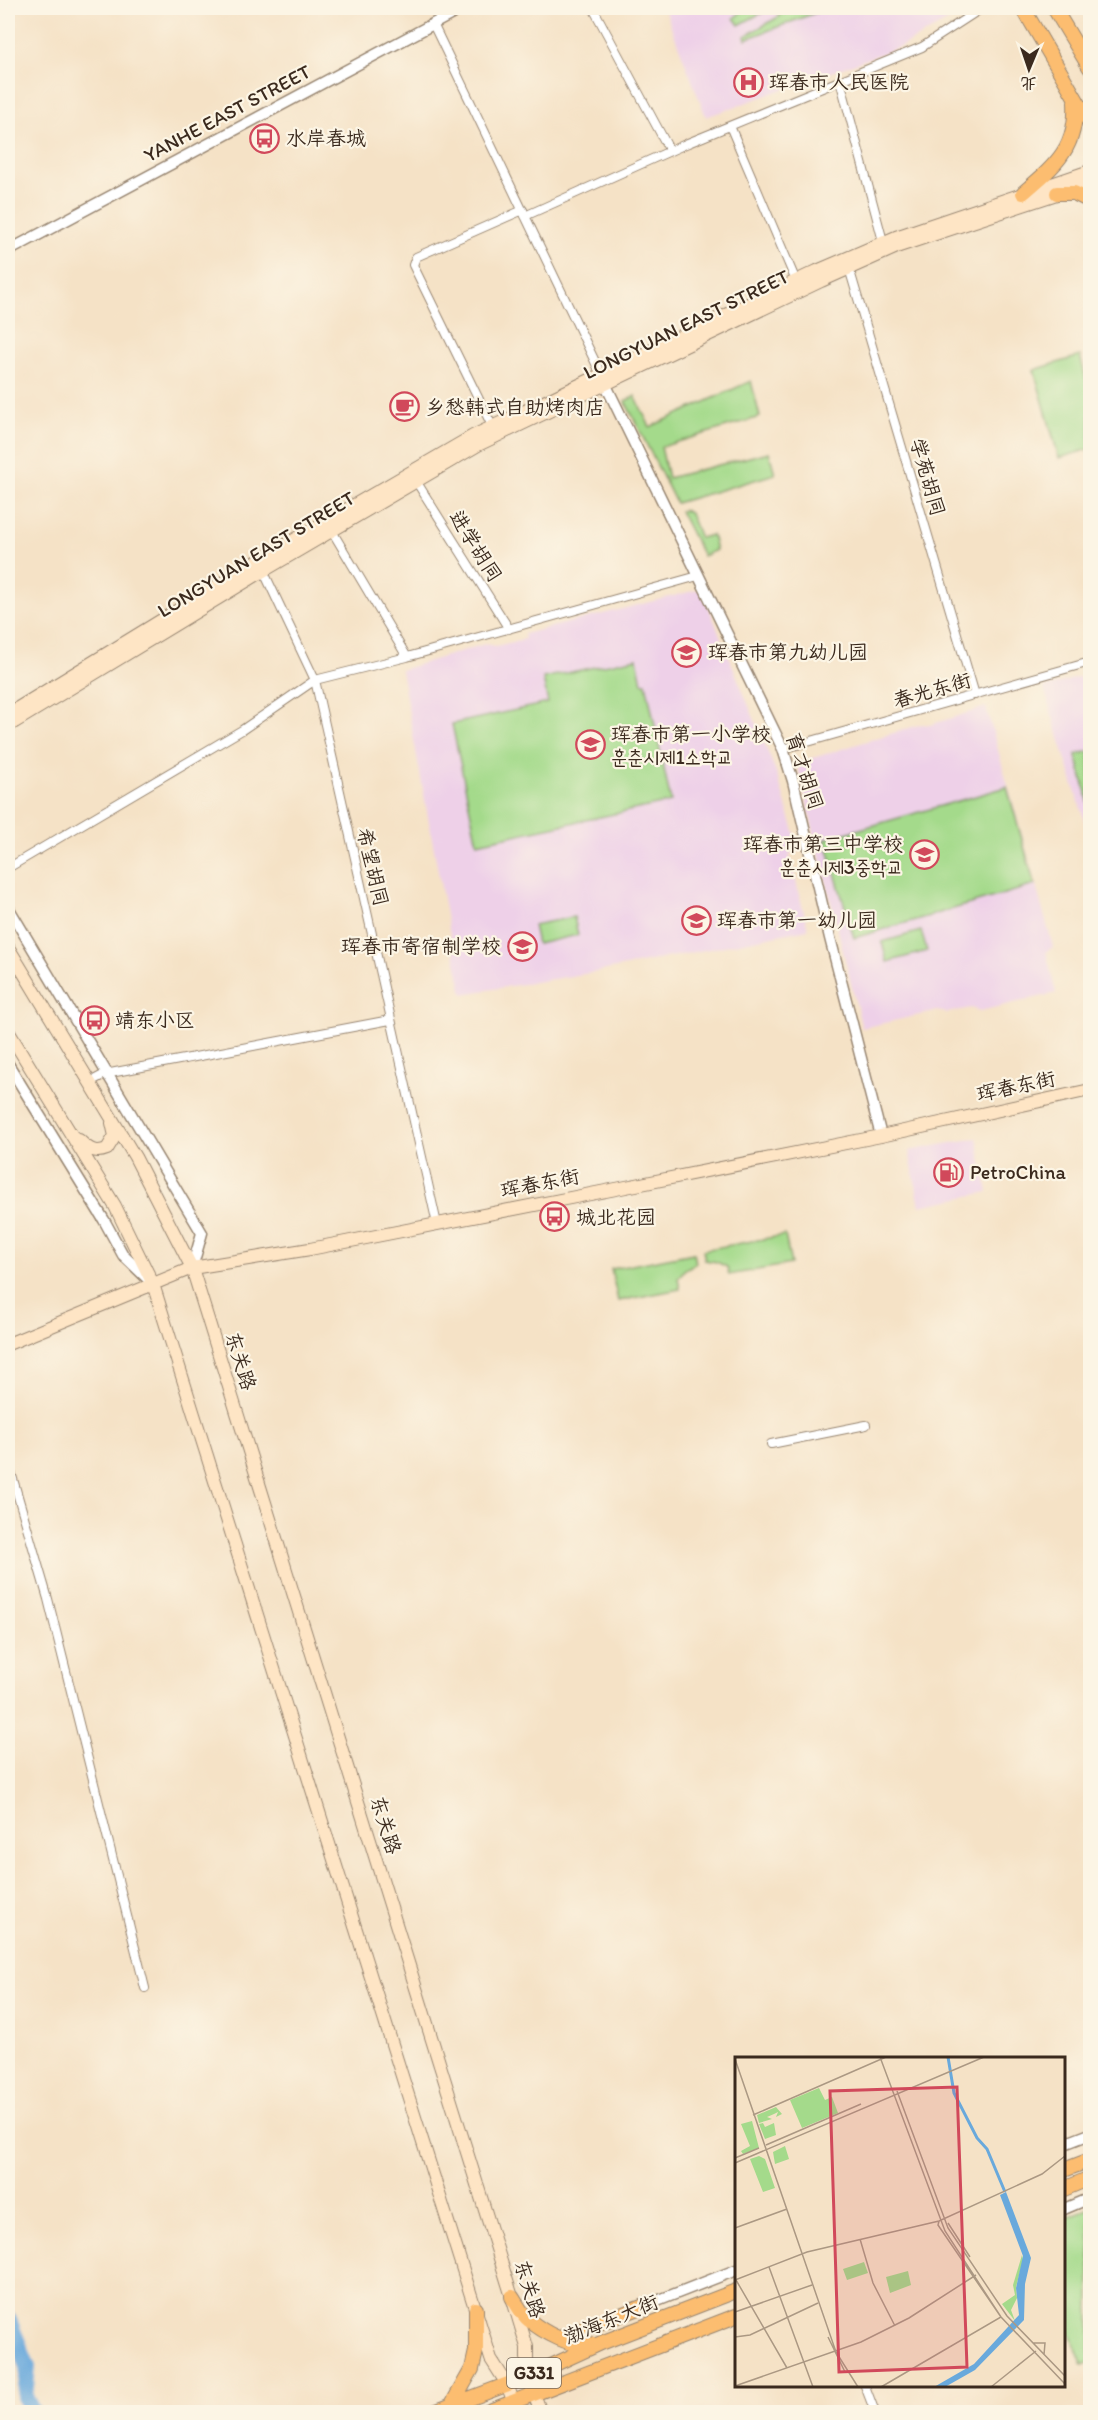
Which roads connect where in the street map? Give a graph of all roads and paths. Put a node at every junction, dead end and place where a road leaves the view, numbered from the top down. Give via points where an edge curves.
1 (11, 8) edge
2 (463, 8) edge
3 (593, 8) edge
4 (982, 8) edge
5 (1023, 8) edge
6 (1054, 8) edge
7 (8, 10) edge
8 (433, 24) junction
9 (1090, 68) edge
10 (840, 80) junction
11 (1074, 96) junction
12 (1090, 123) edge
13 (730, 126) junction
14 (670, 151) junction
15 (1090, 171) edge
16 (1090, 183) edge
17 (1023, 193) junction
18 (1058, 193) junction
19 (1090, 201) edge
20 (524, 213) junction
21 (885, 247) junction
22 (8, 251) edge
23 (849, 268) junction
24 (796, 281) junction
25 (604, 379) junction
26 (495, 431) junction
27 (416, 481) junction
28 (332, 531) junction
29 (261, 566) junction
30 (698, 576) junction
31 (509, 629) junction
32 (406, 657) junction
33 (1090, 662) edge
34 (315, 680) junction
35 (975, 695) junction
36 (8, 714) edge
37 (8, 726) edge
38 (783, 750) junction
39 (8, 868) edge
40 (8, 907) edge
41 (8, 947) edge
42 (390, 1020) junction
43 (8, 1031) edge
44 (8, 1064) edge
45 (107, 1074) junction
46 (90, 1082) junction
47 (1090, 1090) edge
48 (108, 1112) junction
49 (67, 1129) junction
50 (881, 1136) junction
51 (437, 1224) junction
52 (192, 1268) junction
53 (153, 1284) junction
54 (8, 1344) edge
55 (866, 1425) dead end
56 (771, 1444) dead end
57 (8, 1462) edge
58 (145, 1988) dead end
59 (1090, 2134) edge
60 (1065, 2144) edge
61 (1090, 2160) edge
62 (1065, 2170) edge
63 (1090, 2178) edge
64 (1065, 2189) edge
65 (1090, 2198) edge
66 (1065, 2209) edge
67 (735, 2270) edge
68 (735, 2291) edge
69 (512, 2297) junction
70 (652, 2303) joint
71 (476, 2309) junction
72 (735, 2316) edge
73 (632, 2330) junction
74 (560, 2338) junction
75 (601, 2343) junction
76 (640, 2353) junction
77 (527, 2377) junction
78 (507, 2384) junction
79 (866, 2387) edge
80 (534, 2394) junction
81 (451, 2406) junction
82 (515, 2407) edge
83 (434, 2412) edge
84 (487, 2412) edge
85 (541, 2412) edge
86 (875, 2412) edge

1 - 7 street
2 - 8 street, YANHE EAST STREET
3 - 14 street
4 - 10 street via 922,47
5 - 11 main road
6 - 9 main road
8 - 20 street
8 - 22 street, YANHE EAST STREET
10 - 13 street
10 - 21 street
11 - 12 main road
11 - 17 main road via 1076,120 1070,142 1060,158
13 - 14 street
13 - 24 street
14 - 20 street
15 - 17 main road, LONGYUAN EAST STREET
16 - 18 main road, LONGYUAN EAST STREET
17 - 21 main road, LONGYUAN EAST STREET
18 - 19 main road via 1074,193
18 - 21 main road, LONGYUAN EAST STREET
20 - 25 street
20 - 26 street via 416,257 413,265
21 - 23 main road, LONGYUAN EAST STREET
21 - 24 main road, LONGYUAN EAST STREET
23 - 25 main road, LONGYUAN EAST STREET
23 - 35 street, 学苑胡同
24 - 25 main road, LONGYUAN EAST STREET
25 - 26 main road, LONGYUAN EAST STREET
25 - 30 street, 育才胡同
26 - 27 main road, LONGYUAN EAST STREET
26 - 29 main road, LONGYUAN EAST STREET
27 - 28 main road, LONGYUAN EAST STREET
27 - 31 street, 进学胡同
28 - 29 main road, LONGYUAN EAST STREET
28 - 32 street
29 - 34 street, 希望胡同
29 - 36 main road, LONGYUAN EAST STREET
29 - 37 main road, LONGYUAN EAST STREET
30 - 31 street
30 - 38 street, 育才胡同
31 - 32 street
32 - 34 street
33 - 35 street, 春光东街
34 - 39 street via 242,730
34 - 42 street, 希望胡同
35 - 38 street, 春光东街
38 - 50 street, 育才胡同
40 - 45 street
41 - 46 main road, 东关路
42 - 45 street
42 - 51 street, 希望胡同
43 - 49 main road
44 - 53 street via 123,1255
45 - 46 street
45 - 52 street via 202,1233
46 - 48 main road, 东关路
47 - 50 main road, 珲春东街
48 - 49 main road via 115,1136 102,1151 90,1150
48 - 52 main road, 东关路 via 149,1181
49 - 53 main road via 114,1206
50 - 51 main road, 珲春东街
51 - 52 main road, 珲春东街
52 - 53 main road, 珲春东街
52 - 69 main road, 东关路
53 - 54 main road, 珲春东街
53 - 71 main road
55 - 56 street
57 - 58 street via 48,1599
59 - 60 street
61 - 62 main road
63 - 64 main road
65 - 66 street
67 - 70 street, 渤海东大街
68 - 73 main road, 渤海东大街 / G331
69 - 74 main road via 528,2320
69 - 77 main road, 东关路 via 527,2348
70 - 74 main road
71 - 78 main road via 491,2359
71 - 81 main road via 472,2369
72 - 76 main road, G331
73 - 75 main road, 渤海东大街 / G331
73 - 76 main road
74 - 75 main road via 573,2344
75 - 77 main road, 渤海东大街 / G331
76 - 80 main road, G331
77 - 78 main road, 渤海东大街 / G331
77 - 80 main road, 东关路
78 - 81 main road, 渤海东大街 / G331
78 - 82 main road
79 - 86 street
80 - 82 main road, G331
80 - 85 main road, 东关路
81 - 83 main road, 渤海东大街 / G331
82 - 84 main road, G331

